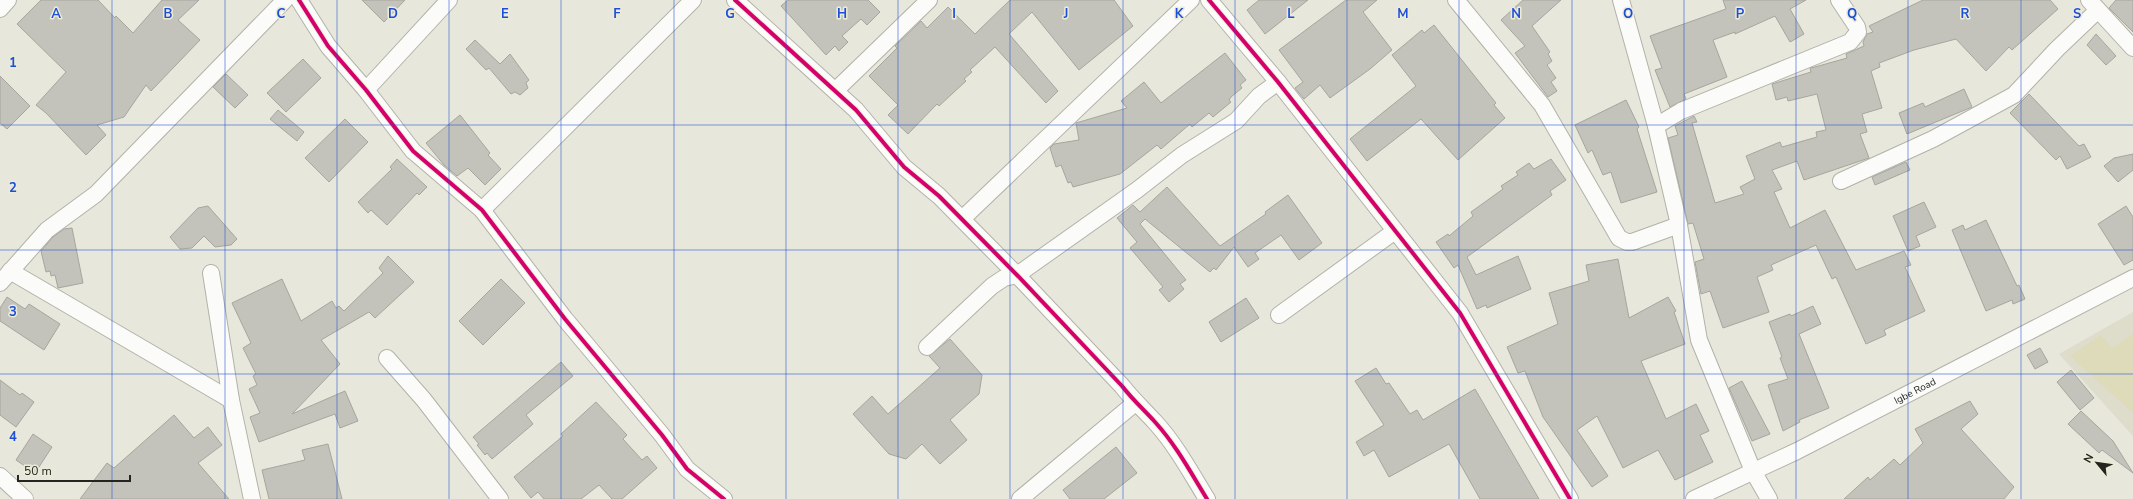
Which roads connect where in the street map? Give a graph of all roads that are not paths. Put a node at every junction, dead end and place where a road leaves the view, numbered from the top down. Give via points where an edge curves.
1 (8, 0) edge
2 (285, 0) edge
3 (299, 0) edge
4 (449, 0) edge
5 (694, 0) edge
6 (735, 0) edge
7 (929, 0) edge
8 (1191, 0) edge
9 (1209, 0) edge
10 (1456, 0) edge
11 (1621, 0) edge
12 (1838, 0) edge
13 (2094, 5) edge
14 (0, 9) edge
15 (2133, 48) edge
16 (1278, 82) junction
17 (366, 90) junction
18 (836, 90) junction
19 (1656, 126) junction
20 (1841, 181) dead end
21 (482, 210) junction
22 (962, 220) junction
23 (1679, 225) junction
24 (1395, 231) junction
25 (211, 273) dead end
26 (1017, 275) junction
27 (5, 277) edge
28 (2133, 278) edge
29 (1279, 315) dead end
30 (927, 347) dead end
31 (387, 358) dead end
32 (230, 400) junction
33 (1135, 403) junction
34 (1753, 471) junction
35 (0, 476) edge
36 (25, 499) edge
37 (252, 499) edge
38 (500, 499) edge
39 (724, 499) edge
40 (1020, 499) edge
41 (1207, 499) edge
42 (1570, 499) edge
43 (1694, 499) edge
44 (1769, 499) edge

1 - 14 street
2 - 27 street via 96,194 47,230
3 - 17 street via 328,46
4 - 17 street
5 - 21 street
6 - 18 street
7 - 18 street
8 - 22 street
9 - 16 street
10 - 23 street via 1542,105 1619,238 1632,242
11 - 19 street
12 - 19 street via 1857,27 1858,32 1850,42 1681,111
13 - 15 street
13 - 20 street via 2014,95 1933,139
16 - 24 street
16 - 26 street via 1259,96 1236,121 1182,155 1138,190
17 - 21 street via 413,151
18 - 22 street via 904,166
19 - 23 street
21 - 39 street via 565,319 662,435 687,469
22 - 26 street
23 - 34 street via 1699,340
24 - 29 street
24 - 42 street via 1460,313
25 - 32 street
26 - 30 street via 1004,278 992,286
26 - 33 street
27 - 32 street
28 - 34 street, Igbe Road via 1797,451
31 - 38 street via 424,400
32 - 37 street
33 - 40 street
33 - 41 street via 1172,443
34 - 43 street, Igbe Road
34 - 44 street
35 - 36 street

